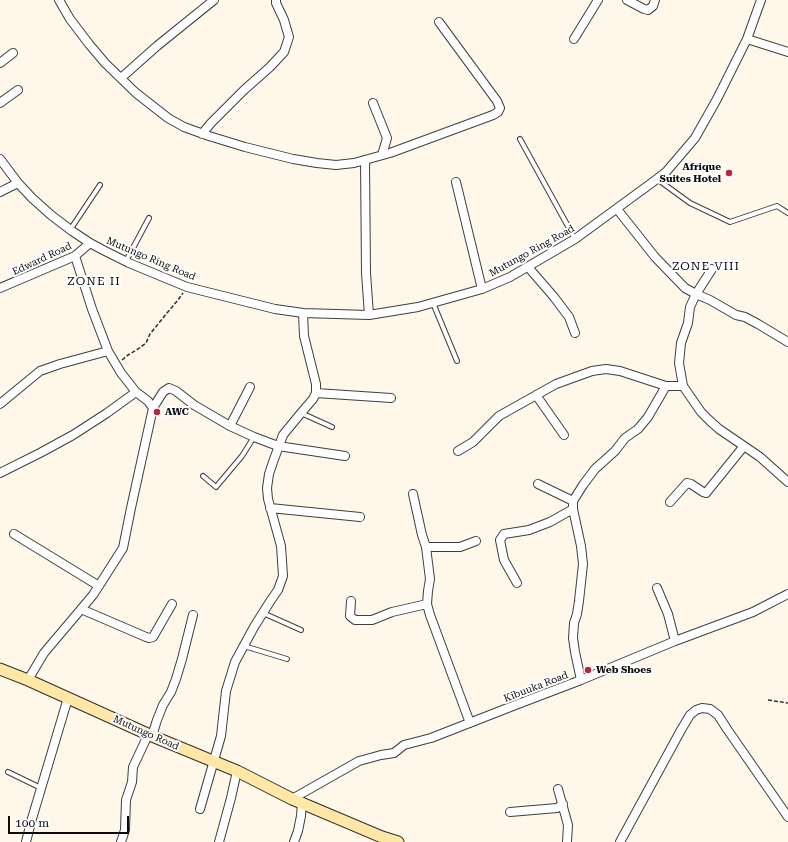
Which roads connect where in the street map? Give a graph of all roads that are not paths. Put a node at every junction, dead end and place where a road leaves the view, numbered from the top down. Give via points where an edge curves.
1 (59, 0) edge
2 (214, 0) edge
3 (276, 0) edge
4 (598, 0) edge
5 (627, 0) edge
6 (655, 0) edge
7 (761, 0) edge
8 (439, 22) dead end
9 (574, 39) dead end
10 (747, 39) junction
11 (788, 52) edge
12 (13, 53) dead end
13 (0, 63) edge
14 (121, 78) junction
15 (18, 90) dead end
16 (0, 103) edge
17 (373, 103) dead end
18 (202, 134) junction
19 (520, 139) dead end
20 (382, 155) junction
21 (0, 159) edge
22 (366, 160) junction
23 (657, 179) junction
24 (456, 182) dead end
25 (18, 183) junction
26 (100, 185) dead end
27 (0, 192) edge
28 (617, 209) junction
29 (788, 213) edge
30 (149, 218) dead end
31 (70, 230) junction
32 (575, 239) junction
33 (90, 243) junction
34 (75, 256) junction
35 (126, 261) junction
36 (528, 267) junction
37 (712, 268) dead end
38 (0, 288) edge
39 (482, 289) junction
40 (696, 294) junction
41 (433, 303) junction
42 (303, 313) junction
43 (369, 315) junction
44 (575, 333) dead end
45 (788, 342) edge
46 (108, 351) junction
47 (457, 361) dead end
48 (666, 386) junction
49 (683, 386) junction
50 (250, 388) dead end
51 (136, 392) junction
52 (316, 393) junction
53 (536, 395) junction
54 (391, 398) dead end
55 (0, 404) edge
56 (153, 408) junction
57 (301, 413) junction
58 (230, 426) junction
59 (332, 427) dead end
60 (564, 435) dead end
61 (254, 437) junction
62 (278, 446) junction
63 (744, 446) junction
64 (458, 451) dead end
65 (344, 456) dead end
66 (0, 473) edge
67 (203, 476) dead end
68 (788, 482) edge
69 (538, 484) dead end
70 (413, 494) dead end
71 (670, 502) dead end
72 (573, 505) junction
73 (270, 508) junction
74 (360, 517) dead end
75 (14, 534) dead end
76 (476, 541) dead end
77 (426, 547) junction
78 (517, 583) dead end
79 (99, 586) junction
80 (657, 588) dead end
81 (788, 594) edge
82 (351, 601) dead end
83 (172, 604) dead end
84 (427, 604) junction
85 (81, 609) junction
86 (263, 613) junction
87 (192, 615) dead end
88 (301, 630) dead end
89 (675, 641) junction
90 (244, 646) junction
91 (287, 659) dead end
92 (0, 669) edge
93 (28, 680) junction
94 (581, 680) junction
95 (68, 698) junction
96 (470, 723) junction
97 (150, 736) junction
98 (213, 761) junction
99 (237, 771) junction
100 (8, 772) dead end
101 (42, 788) junction
102 (558, 789) dead end
103 (297, 800) junction
104 (562, 804) junction
105 (200, 810) dead end
106 (510, 812) dead end
107 (788, 817) edge
108 (381, 839) edge
109 (26, 842) edge
110 (121, 842) edge
111 (219, 842) edge
112 (294, 842) edge
113 (398, 842) edge
114 (567, 842) edge
115 (620, 842) edge

1 - 14 street via 89,44
2 - 14 street
3 - 18 street via 289,37 284,52
4 - 9 street
5 - 6 street via 648,10
7 - 10 street, Mutungo Ring Road
8 - 20 street via 500,108 493,116
10 - 11 street
10 - 23 street, Mutungo Ring Road via 696,138
12 - 13 street
14 - 18 street via 168,118
15 - 16 street
17 - 20 street via 387,138
18 - 22 street via 245,147 317,163 336,165
19 - 32 lane
20 - 22 street
21 - 25 street, Mutungo Ring Road
22 - 43 street via 366,266
23 - 28 street, Mutungo Ring Road
23 - 29 lane via 690,203 730,222 777,206
24 - 39 street
25 - 27 street
25 - 31 street, Mutungo Ring Road
26 - 31 lane
28 - 32 street, Mutungo Ring Road
28 - 40 street via 655,257 685,288
30 - 35 lane
31 - 33 street, Mutungo Ring Road
32 - 36 street, Mutungo Ring Road
33 - 34 street, Edward Road
33 - 35 street, Mutungo Ring Road
34 - 38 street, Edward Road
34 - 46 street
35 - 42 street, Mutungo Ring Road via 187,286 275,309
36 - 39 street, Mutungo Ring Road
36 - 44 street via 569,317
37 - 40 street
39 - 41 street, Mutungo Ring Road
40 - 45 street via 758,324
40 - 49 street via 681,343 679,363
41 - 43 street, Mutungo Ring Road
41 - 47 lane
42 - 43 street, Mutungo Ring Road
42 - 52 street via 304,336
46 - 51 street
46 - 55 street via 40,371
48 - 49 street
48 - 53 street via 606,369 592,371 556,384
48 - 72 street via 648,417 595,469
49 - 63 street via 700,412
50 - 58 street
51 - 56 street
51 - 66 street via 73,435
52 - 54 street
52 - 57 street
53 - 60 street
53 - 64 street via 499,416 472,442
56 - 58 street via 163,392 169,388
56 - 79 street via 123,548
57 - 59 lane
57 - 62 street via 283,435
58 - 61 street
61 - 62 street
61 - 67 lane via 216,487
62 - 65 street
62 - 73 street via 267,488
63 - 68 street
63 - 71 street via 706,493 687,483
69 - 72 street
70 - 77 street
72 - 78 street via 550,522 529,530 504,534 500,540 504,560
72 - 94 street via 583,564 573,638
73 - 74 street
73 - 86 street via 281,546 283,576 278,590
75 - 79 street
76 - 77 street via 460,547
77 - 84 street via 430,579
79 - 85 street
80 - 89 street via 668,614
81 - 89 street, Kibuuka Road via 753,612
82 - 84 street via 350,616 355,620 372,620 392,612
83 - 85 street via 153,637 149,638
84 - 96 street
85 - 93 street via 44,653
86 - 88 lane
86 - 90 street
87 - 97 street via 176,679
89 - 94 street, Kibuuka Road
90 - 91 lane
90 - 98 street via 235,662 226,691 221,736
92 - 93 main road, Mutungo Road
93 - 95 main road, Mutungo Road
94 - 96 street, Kibuuka Road
95 - 97 main road, Mutungo Road
95 - 101 street
96 - 103 street, Kibuuka Road via 404,745 394,753 359,761
97 - 98 main road, Mutungo Road
97 - 110 street via 134,767 126,800 125,830
98 - 99 main road, Mutungo Road
98 - 105 street
99 - 103 main road, Mutungo Road
99 - 111 street
100 - 101 lane
101 - 109 street
102 - 104 street
103 - 108 main road, Mutungo Road
103 - 112 street via 301,816
104 - 106 street via 557,808
104 - 114 street via 568,825
107 - 115 street via 718,715 710,709 702,708 690,716 681,730
108 - 113 main road, Mutungo Road

